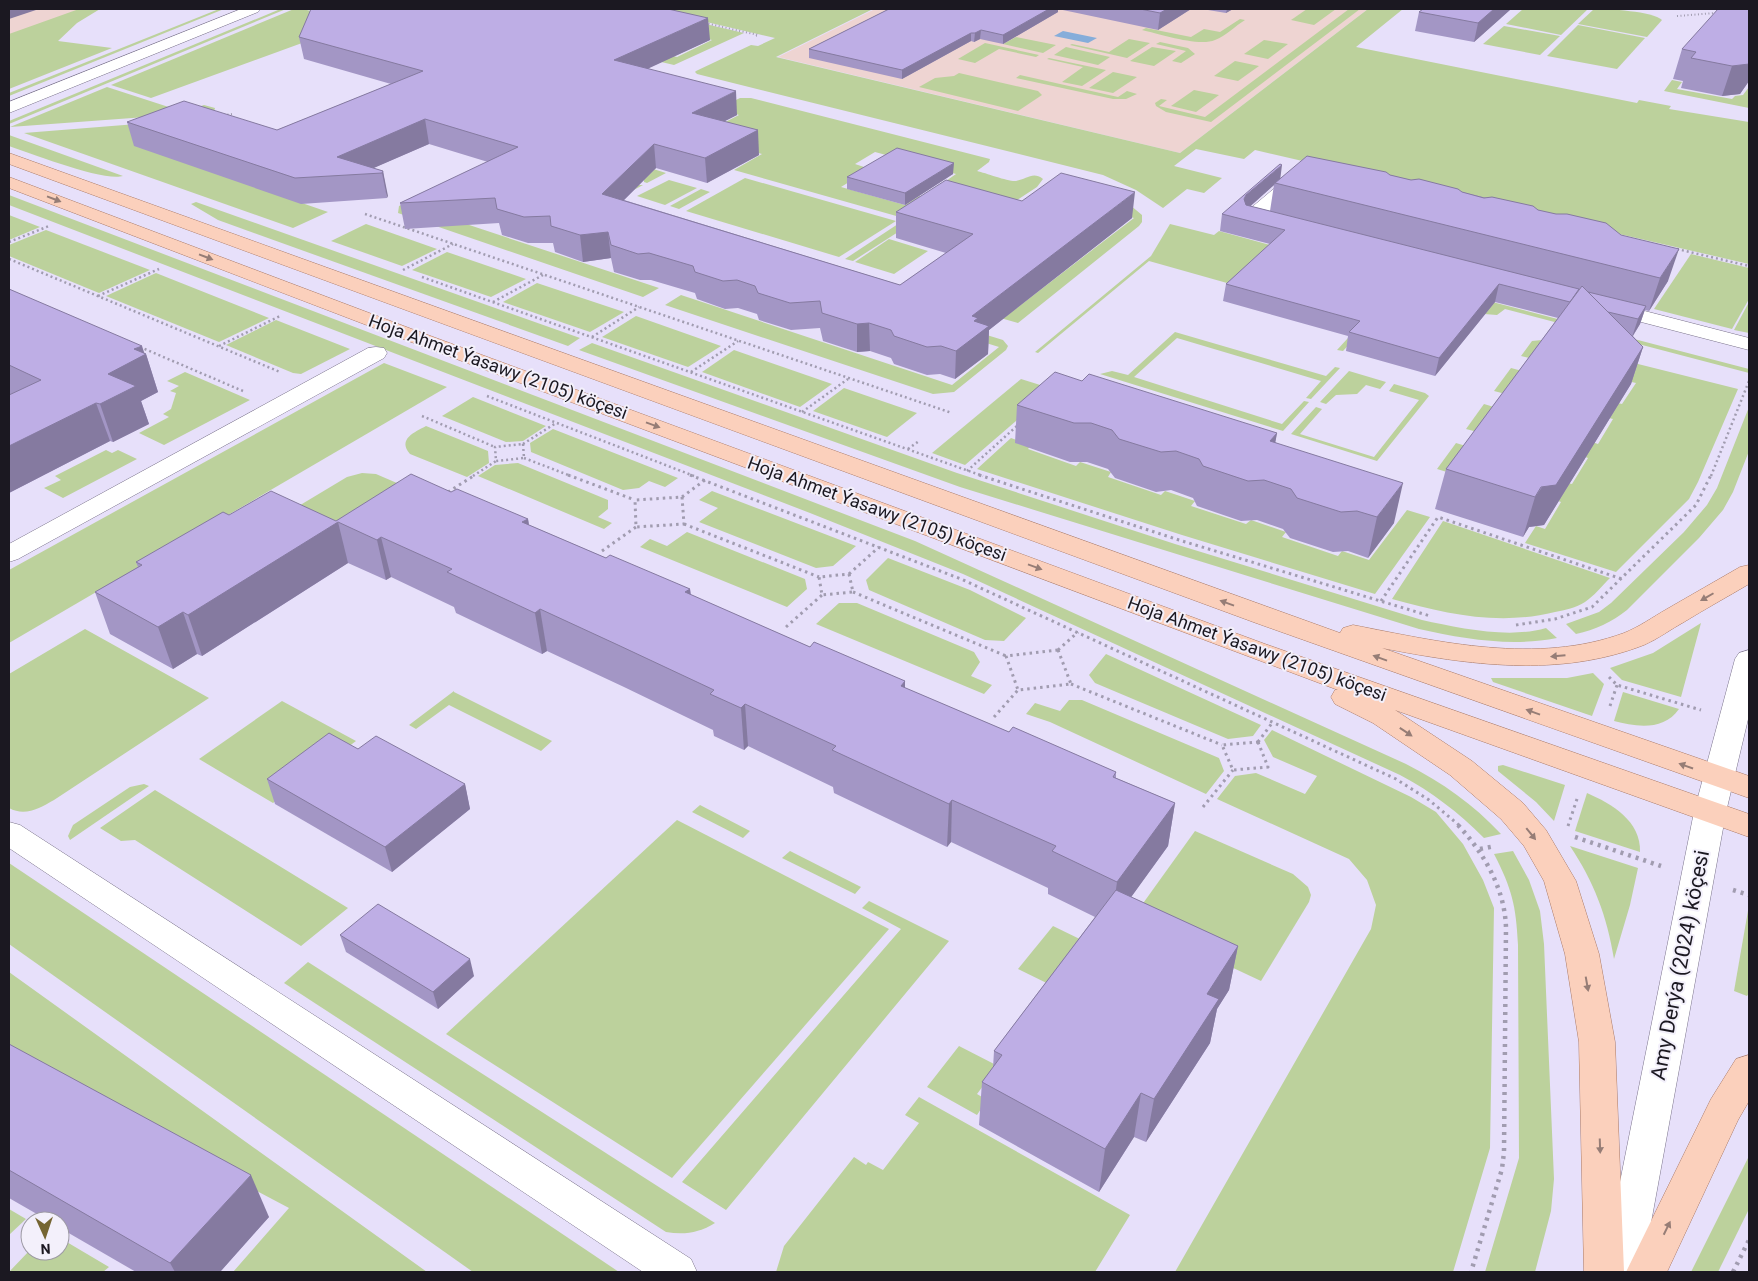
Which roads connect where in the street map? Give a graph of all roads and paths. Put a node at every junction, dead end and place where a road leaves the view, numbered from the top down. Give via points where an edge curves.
1 (253, 9) edge
2 (1724, 12) edge
3 (1677, 16) dead end
4 (702, 22) edge
5 (756, 36) dead end
6 (9, 108) edge
7 (233, 114) edge
8 (223, 115) edge
9 (9, 158) edge
10 (1311, 166) edge
11 (9, 182) edge
12 (365, 214) dead end
13 (41, 223) dead end
14 (49, 226) junction
15 (1290, 227) edge
16 (58, 230) dead end
17 (9, 242) edge
18 (454, 244) junction
19 (1672, 248) edge
20 (9, 259) edge
21 (150, 265) dead end
22 (1749, 266) edge
23 (394, 267) dead end
24 (403, 270) junction
25 (412, 273) dead end
26 (543, 274) junction
27 (421, 276) dead end
28 (98, 296) junction
29 (493, 302) junction
30 (1587, 302) edge
31 (639, 307) junction
32 (270, 312) dead end
33 (280, 316) junction
34 (289, 319) dead end
35 (592, 337) junction
36 (738, 341) junction
37 (1749, 344) edge
38 (136, 346) edge
39 (219, 346) junction
40 (376, 353) dead end
41 (281, 372) dead end
42 (691, 372) junction
43 (848, 378) junction
44 (1749, 381) edge
45 (246, 392) dead end
46 (485, 395) dead end
47 (802, 412) junction
48 (952, 413) dead end
49 (422, 416) dead end
50 (1025, 419) edge
51 (556, 423) junction
52 (919, 441) dead end
53 (523, 444) junction
54 (495, 447) junction
55 (908, 450) junction
56 (524, 458) junction
57 (496, 461) junction
58 (967, 470) junction
59 (705, 480) junction
60 (445, 494) edge
61 (682, 497) junction
62 (635, 500) junction
63 (684, 524) junction
64 (636, 528) junction
65 (880, 547) junction
66 (602, 551) dead end
67 (9, 554) edge
68 (1749, 573) edge
69 (849, 574) junction
70 (818, 577) junction
71 (1622, 579) junction
72 (853, 592) junction
73 (822, 595) junction
74 (1381, 601) junction
75 (1433, 616) dead end
76 (1266, 617) junction
77 (1551, 620) junction
78 (1511, 625) dead end
79 (786, 627) dead end
80 (1078, 632) junction
81 (1058, 650) junction
82 (1255, 650) junction
83 (1584, 653) junction
84 (1006, 656) junction
85 (1749, 659) edge
86 (1072, 684) junction
87 (1018, 690) junction
88 (994, 717) dead end
89 (1735, 720) junction
90 (1272, 723) junction
91 (1258, 742) junction
92 (1222, 745) junction
93 (1233, 770) junction
94 (1734, 783) edge
95 (1203, 807) dead end
96 (1710, 812) junction
97 (1749, 826) edge
98 (9, 833) edge
99 (1535, 838) junction
100 (1480, 849) junction
101 (1697, 878) junction
102 (1749, 895) edge
103 (1749, 1070) edge
104 (1749, 1240) edge
105 (677, 1272) edge
106 (1471, 1272) edge
107 (1604, 1272) edge
108 (1622, 1272) edge
109 (1646, 1272) edge
110 (1734, 1272) edge

1 - 6 street
2 - 3 path
4 - 5 path
7 - 8 path
76 -> 9 main road, Hoja Ahmet Ýasawy (2105) köçesi
10 - 15 street via 1252,217
11 -> 82 main road, Hoja Ahmet Ýasawy (2105) köçesi
12 - 18 path
13 - 14 path
14 - 16 path
14 - 17 path
18 - 24 path
18 - 26 path
19 - 22 path
20 - 28 path
21 - 28 path via 160,269
23 - 24 path
24 - 25 path
26 - 29 path
26 - 31 path
27 - 29 path
28 - 39 path
29 - 35 path
30 - 37 street
31 - 35 path
31 - 36 path
32 - 33 path
33 - 34 path
33 - 39 path
35 - 42 path
36 - 42 path
36 - 43 path
38 - 45 path
39 - 41 path
40 - 67 street
42 - 47 path
43 - 47 path
43 - 48 path
44 - 71 path via 1696,505
46 - 51 path
47 - 55 path
49 - 54 path
50 - 58 path
51 - 53 path
51 - 59 path
52 - 55 path
53 - 54 path
53 - 56 path
54 - 57 path
55 - 58 path
56 - 57 path
56 - 62 path
57 - 60 path
58 - 74 path via 1179,540
59 - 61 path
59 - 65 path
61 - 62 path
61 - 63 path
62 - 64 path
63 - 64 path
63 - 70 path
64 - 66 path
65 - 69 path
65 - 80 path via 961,579
68 -> 83 main road via 1631,640
69 - 70 path
69 - 72 path
70 - 73 path
71 - 74 path via 1438,517
71 - 77 path via 1592,606
72 - 73 path
72 - 84 path
73 - 79 path
74 - 75 path
83 -> 76 main road via 1506,658 1459,654
94 -> 76 main road, Hoja Ahmet Ýasawy (2105) köçesi
77 - 78 path
77 - 83 path
80 - 81 path
80 - 90 path
81 - 84 path
81 - 86 path
82 - 96 main road, Hoja Ahmet Ýasawy (2105) köçesi
82 -> 99 main road via 1382,716 1461,768 1512,811
83 - 89 path via 1617,685
84 - 87 path
85 - 89 street, Amy Derýa (2024) köçesi
86 - 87 path
86 - 92 path
87 - 88 path
89 - 94 street, Amy Derýa (2024) köçesi
90 - 91 path
90 - 100 path via 1424,795
91 - 92 path
91 - 93 path via 1268,767
92 - 93 path
93 - 95 path
94 - 96 street, Amy Derýa (2024) köçesi
96 - 97 main road, Hoja Ahmet Ýasawy (2105) köçesi
96 - 101 street, Amy Derýa (2024) köçesi
98 - 105 street
99 - 100 path
99 - 101 path via 1565,833
99 -> 107 main road via 1560,881 1582,954 1597,1042
100 - 106 path via 1495,880 1504,911 1504,1142 1502,1169
101 - 102 path
101 - 108 street, Amy Derýa (2024) köçesi
109 -> 103 main road via 1724,1110
104 - 110 path

